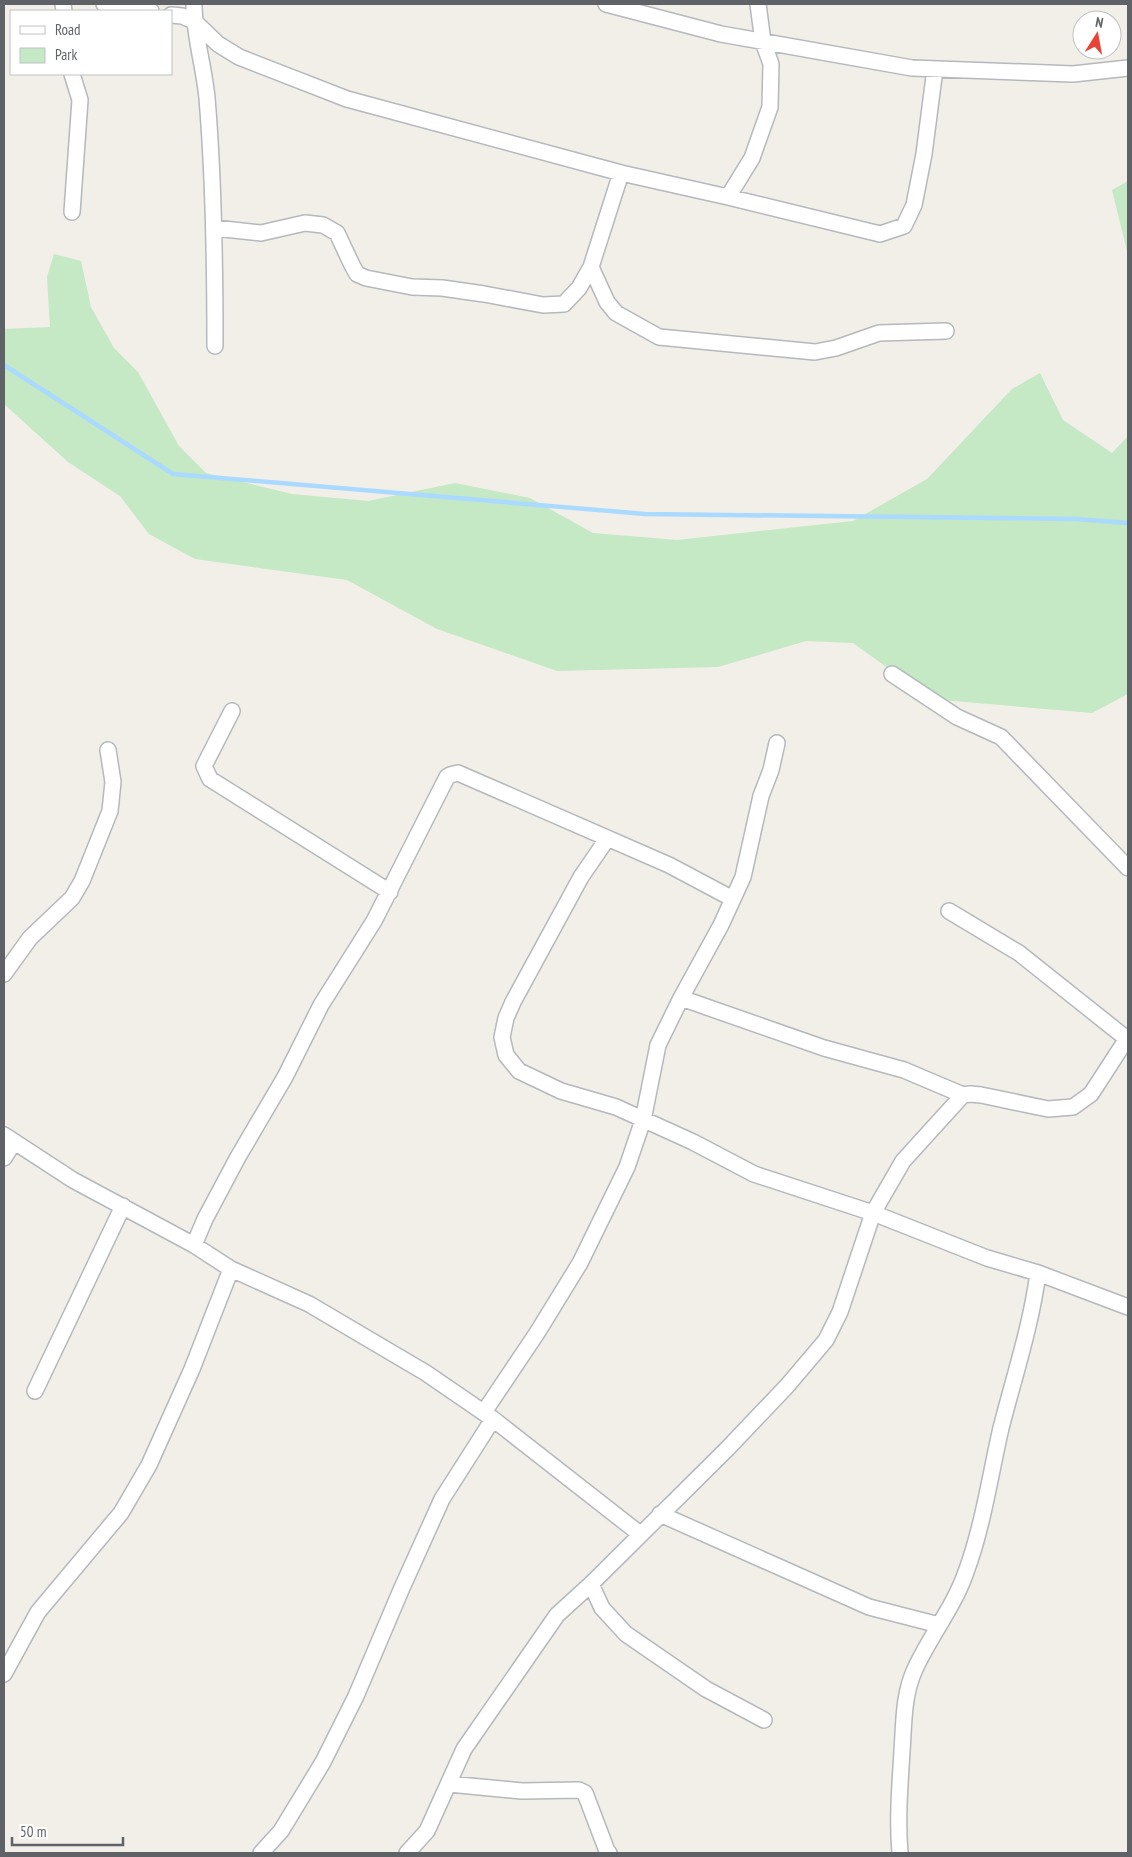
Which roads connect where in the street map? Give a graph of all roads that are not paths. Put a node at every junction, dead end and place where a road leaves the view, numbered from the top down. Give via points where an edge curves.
1 (104, 4) edge
2 (194, 4) edge
3 (606, 4) edge
4 (758, 4) edge
5 (144, 10) edge
6 (172, 14) edge
7 (194, 21) junction
8 (763, 42) junction
9 (1128, 68) edge
10 (935, 69) junction
11 (72, 75) edge
12 (621, 173) junction
13 (728, 197) junction
14 (72, 212) dead end
15 (215, 228) junction
16 (591, 267) junction
17 (946, 331) dead end
18 (215, 346) dead end
19 (892, 674) dead end
20 (232, 711) dead end
21 (777, 743) dead end
22 (108, 750) dead end
23 (607, 839) junction
24 (1128, 868) edge
25 (390, 892) junction
26 (733, 899) junction
27 (949, 911) dead end
28 (4, 974) edge
29 (681, 998) junction
30 (1128, 1038) edge
31 (963, 1095) junction
32 (643, 1120) junction
33 (9, 1138) edge
34 (4, 1158) edge
35 (123, 1206) junction
36 (873, 1213) junction
37 (194, 1246) junction
38 (232, 1269) junction
39 (1038, 1273) junction
40 (1128, 1307) edge
41 (35, 1391) dead end
42 (489, 1416) junction
43 (660, 1514) junction
44 (640, 1534) junction
45 (591, 1584) junction
46 (939, 1625) junction
47 (4, 1674) edge
48 (764, 1720) dead end
49 (449, 1784) junction
50 (261, 1853) edge
51 (407, 1853) edge
52 (609, 1853) edge
53 (900, 1853) edge

1 - 5 street
2 - 7 street
3 - 8 street
4 - 8 street
6 - 7 street
7 - 12 street via 218,44 239,57 346,99
7 - 15 street via 207,96
8 - 10 street via 912,68
8 - 13 street via 771,64 770,106 752,158
9 - 10 street via 1073,74
10 - 13 street via 914,205 904,226 880,234
11 - 14 street via 80,100
12 - 13 street
12 - 16 street
15 - 16 street via 261,233 305,223 323,225 337,233 352,265 358,274 366,278 543,305 564,304 579,288
15 - 18 street
16 - 17 street via 607,302 616,312 660,337 815,352 880,333
19 - 24 street via 957,718 1001,737
20 - 25 street via 204,766 210,779
21 - 26 street via 743,877
22 - 28 street via 113,782 110,811 82,881 72,898 30,938
23 - 25 street via 454,773 447,777
23 - 26 street via 669,865
23 - 32 street via 581,877 513,1002 502,1037 506,1055 519,1072 561,1091 616,1107
25 - 37 street via 321,1005 285,1077 205,1219
26 - 29 street
27 - 30 street via 1019,954
29 - 31 street via 824,1048 904,1070
29 - 32 street via 658,1045
30 - 31 street via 1091,1094 1073,1107 1048,1109 981,1095
31 - 36 street via 904,1161
32 - 36 street via 754,1174
32 - 42 street via 627,1167 580,1263
33 - 34 street
33 - 35 street via 73,1180
35 - 37 street
35 - 41 street
36 - 39 street via 987,1258
36 - 43 street via 840,1312 826,1340 735,1442
37 - 38 street
38 - 42 street via 309,1304 426,1373
38 - 47 street via 149,1465 121,1513 38,1612
39 - 40 street
39 - 46 street via 1035,1298 979,1527 966,1572
42 - 44 street
42 - 50 street via 442,1499 356,1696 323,1762 281,1831
43 - 44 street
43 - 46 street via 869,1607
44 - 45 street
45 - 48 street via 602,1608 626,1634 706,1689
45 - 49 street via 557,1615 464,1749
46 - 53 street via 915,1669 906,1699 898,1829
49 - 51 street via 428,1831
49 - 52 street via 522,1791 579,1790 585,1793

